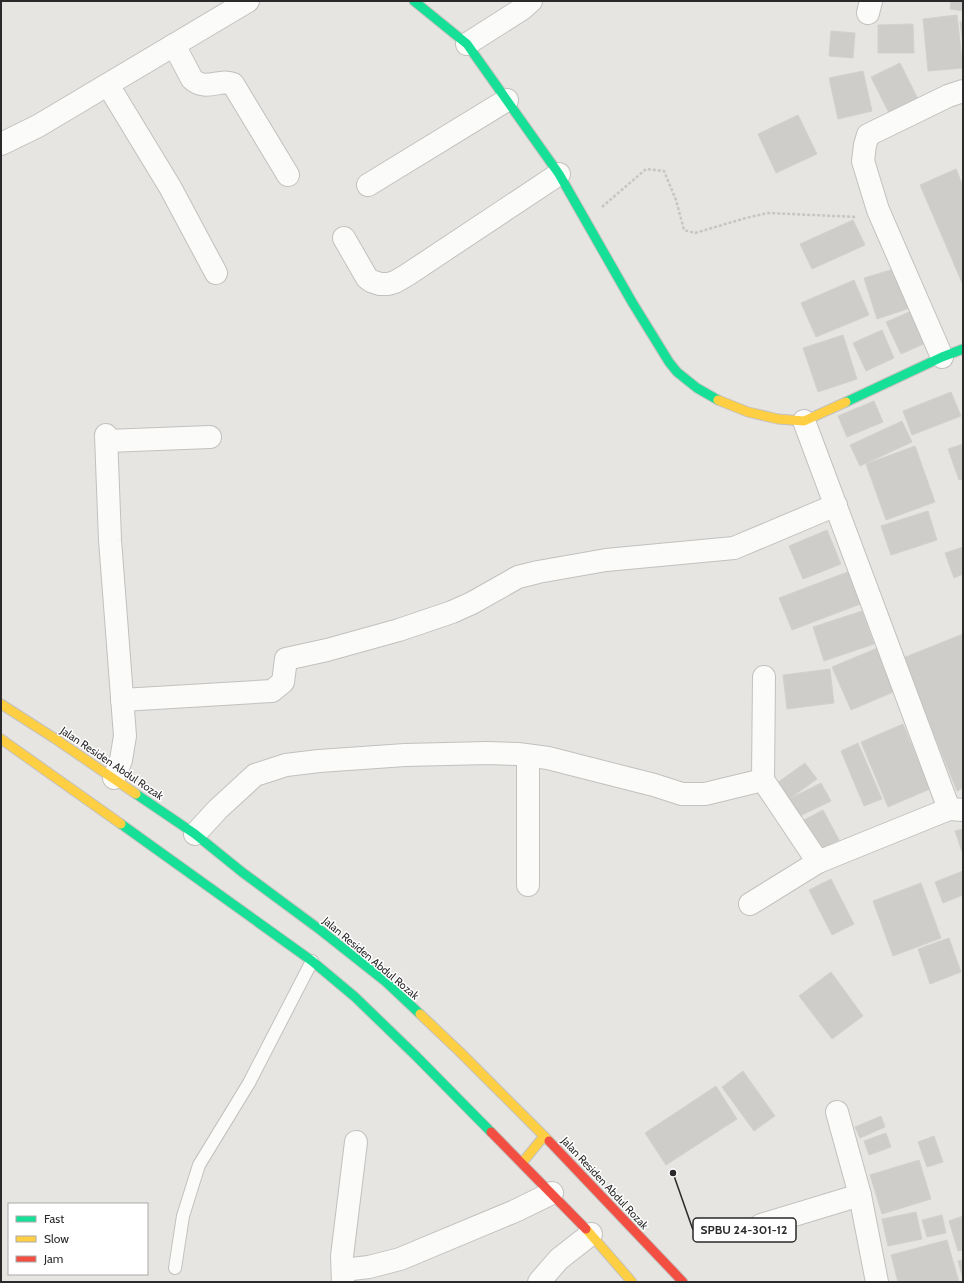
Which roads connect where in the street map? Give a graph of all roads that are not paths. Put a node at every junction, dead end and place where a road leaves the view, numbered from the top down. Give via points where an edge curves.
1 (248, 1) edge
2 (414, 1) edge
3 (531, 1) edge
4 (467, 44) junction
5 (174, 46) junction
6 (108, 86) junction
7 (963, 91) edge
8 (507, 100) junction
9 (1, 144) edge
10 (559, 174) junction
11 (288, 175) dead end
12 (368, 185) dead end
13 (344, 238) dead end
14 (216, 273) dead end
15 (958, 352) edge
16 (804, 421) junction
17 (210, 437) dead end
18 (836, 505) junction
19 (764, 677) dead end
20 (122, 700) junction
21 (1, 704) edge
22 (1, 739) edge
23 (528, 756) junction
24 (114, 778) junction
25 (763, 780) junction
26 (956, 810) edge
27 (195, 834) junction
28 (818, 862) junction
29 (528, 885) dead end
30 (750, 904) dead end
31 (312, 962) junction
32 (837, 1112) dead end
33 (544, 1136) junction
34 (356, 1142) dead end
35 (522, 1163) junction
36 (552, 1193) junction
37 (860, 1195) junction
38 (761, 1225) dead end
39 (590, 1234) junction
40 (175, 1268) dead end
41 (343, 1276) edge
42 (539, 1282) edge
43 (632, 1282) edge
44 (682, 1282) edge
45 (877, 1282) edge

1 - 5 street
2 - 4 main road
3 - 4 street
4 - 8 main road
5 - 6 street
5 - 11 street via 196,82 202,85 233,84
6 - 9 street
6 - 14 street via 170,187
7 - 15 street via 868,135 864,161 882,219
8 - 10 main road
8 - 12 street
10 - 13 street via 395,282 374,283 367,278
10 - 16 main road via 632,302 677,372 697,388 720,401 748,412 778,419
15 - 16 main road
16 - 18 street
17 - 20 street via 107,438 110,540
18 - 20 street via 734,548 606,560 518,577 452,612 384,634 286,659 283,682 272,691
18 - 26 street
19 - 25 street
20 - 24 street via 125,736 121,760
21 - 24 main road, Jalan Residen Abdul Rozak
22 - 31 main road
23 - 25 street via 548,758 682,794 705,794
23 - 27 street via 487,753 405,754 286,765 255,775
23 - 29 street
24 - 27 main road, Jalan Residen Abdul Rozak
25 - 28 street
26 - 28 street
27 - 33 main road, Jalan Residen Abdul Rozak via 386,982
28 - 30 street
31 - 35 main road via 360,1002
31 - 40 lane via 249,1083 199,1165 183,1216
32 - 37 street
33 - 35 main road
33 - 44 main road, Jalan Residen Abdul Rozak
34 - 41 street via 342,1256
35 - 36 main road
36 - 39 main road
36 - 41 street via 400,1259
37 - 38 street
37 - 45 street
39 - 42 street via 559,1259
39 - 43 main road

